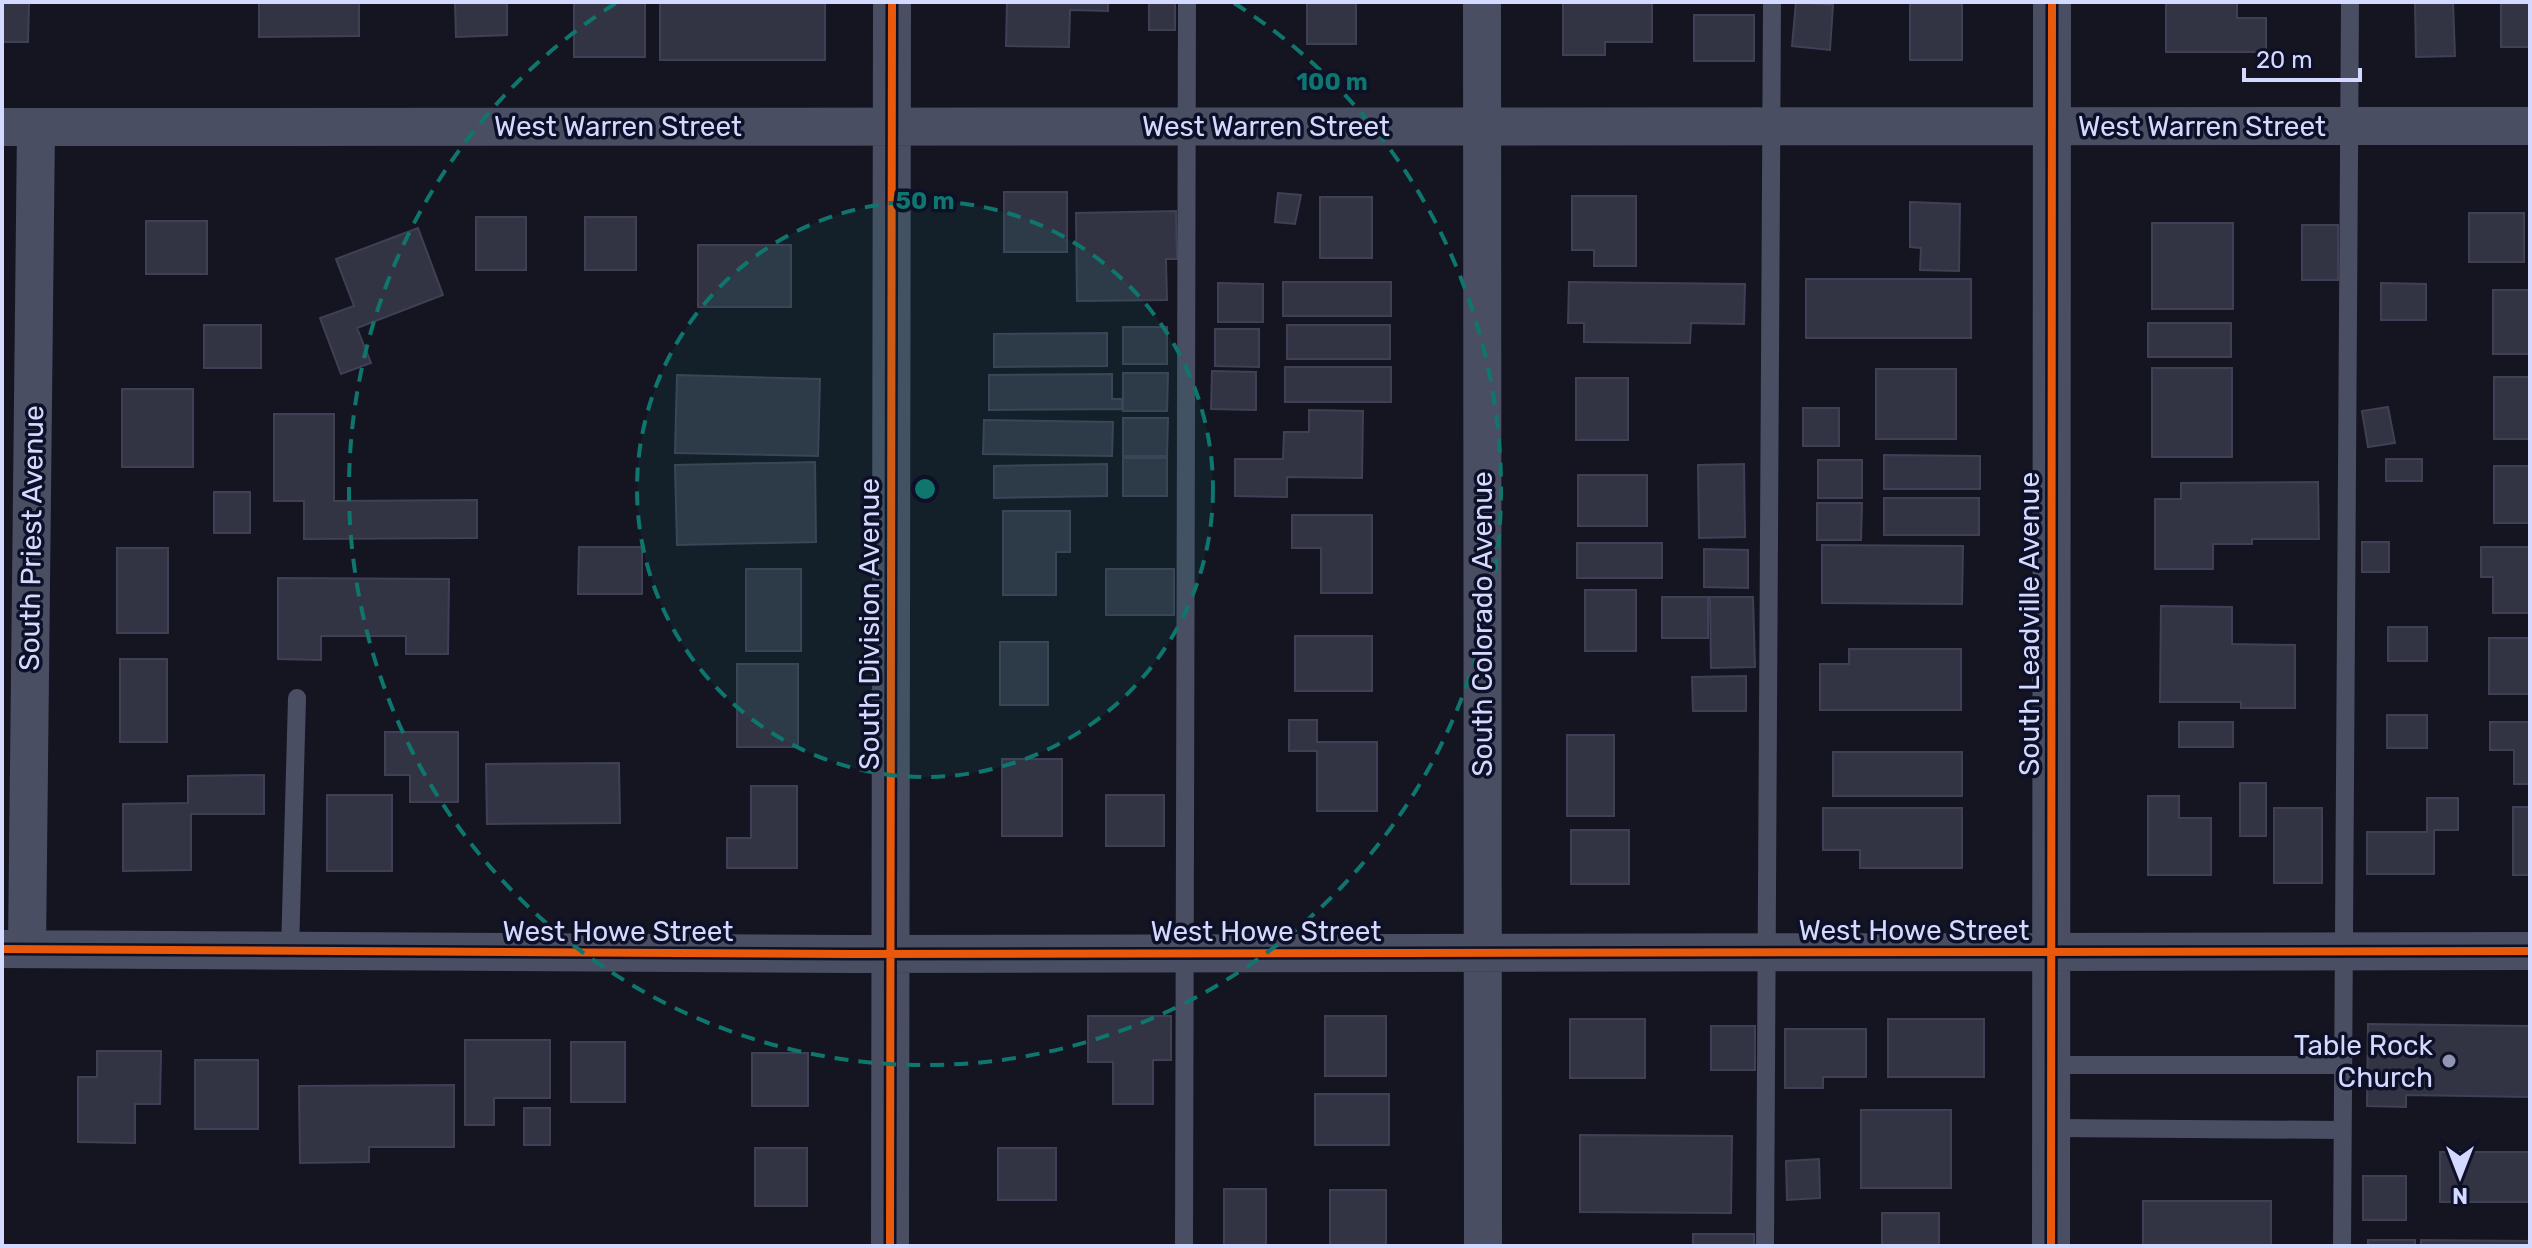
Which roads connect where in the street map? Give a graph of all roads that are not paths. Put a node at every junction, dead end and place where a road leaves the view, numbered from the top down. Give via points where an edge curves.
1 (892, 2) edge
2 (1187, 2) edge
3 (1482, 2) edge
4 (1772, 2) edge
5 (2052, 2) edge
6 (2350, 2) edge
7 (891, 126) junction
8 (1186, 126) junction
9 (1482, 126) junction
10 (1771, 126) junction
11 (2052, 126) junction
12 (2350, 126) junction
13 (2530, 126) edge
14 (19, 127) edge
15 (297, 698) dead end
16 (14, 949) edge
17 (290, 951) junction
18 (2343, 951) junction
19 (2530, 951) edge
20 (1767, 952) junction
21 (2051, 952) junction
22 (1185, 953) junction
23 (1482, 953) junction
24 (890, 954) junction
25 (2050, 1065) junction
26 (2342, 1065) junction
27 (2050, 1128) junction
28 (2342, 1130) junction
29 (890, 1246) edge
30 (1184, 1246) edge
31 (1483, 1246) edge
32 (1765, 1246) edge
33 (2051, 1246) edge
34 (2342, 1246) edge

1 - 7 street, South Division Avenue
2 - 8 lane
3 - 9 street, South Colorado Avenue
4 - 10 lane
5 - 11 street, South Leadville Avenue
6 - 12 lane
7 - 8 street, West Warren Street
7 - 14 street, West Warren Street
7 - 24 street, South Division Avenue
8 - 9 street, West Warren Street
8 - 22 lane
9 - 10 street, West Warren Street
9 - 23 street, South Colorado Avenue
10 - 11 street, West Warren Street
10 - 20 lane
11 - 12 street, West Warren Street
11 - 21 street, South Leadville Avenue
12 - 13 street, West Warren Street
12 - 18 lane
14 - 16 street, South Priest Avenue
15 - 17 lane
16 - 17 street, West Howe Street
17 - 24 street, West Howe Street
18 - 19 street, West Howe Street
18 - 21 street, West Howe Street
18 - 26 lane
20 - 21 street, West Howe Street
20 - 23 street, West Howe Street
20 - 32 lane
21 - 25 street, South Leadville Avenue
22 - 23 street, West Howe Street
22 - 24 street, West Howe Street
22 - 30 lane
23 - 31 street, South Colorado Avenue
24 - 29 street, South Division Avenue
25 - 26 lane
25 - 27 street, South Leadville Avenue
26 - 28 lane
27 - 28 lane
27 - 33 street, South Leadville Avenue
28 - 34 lane

